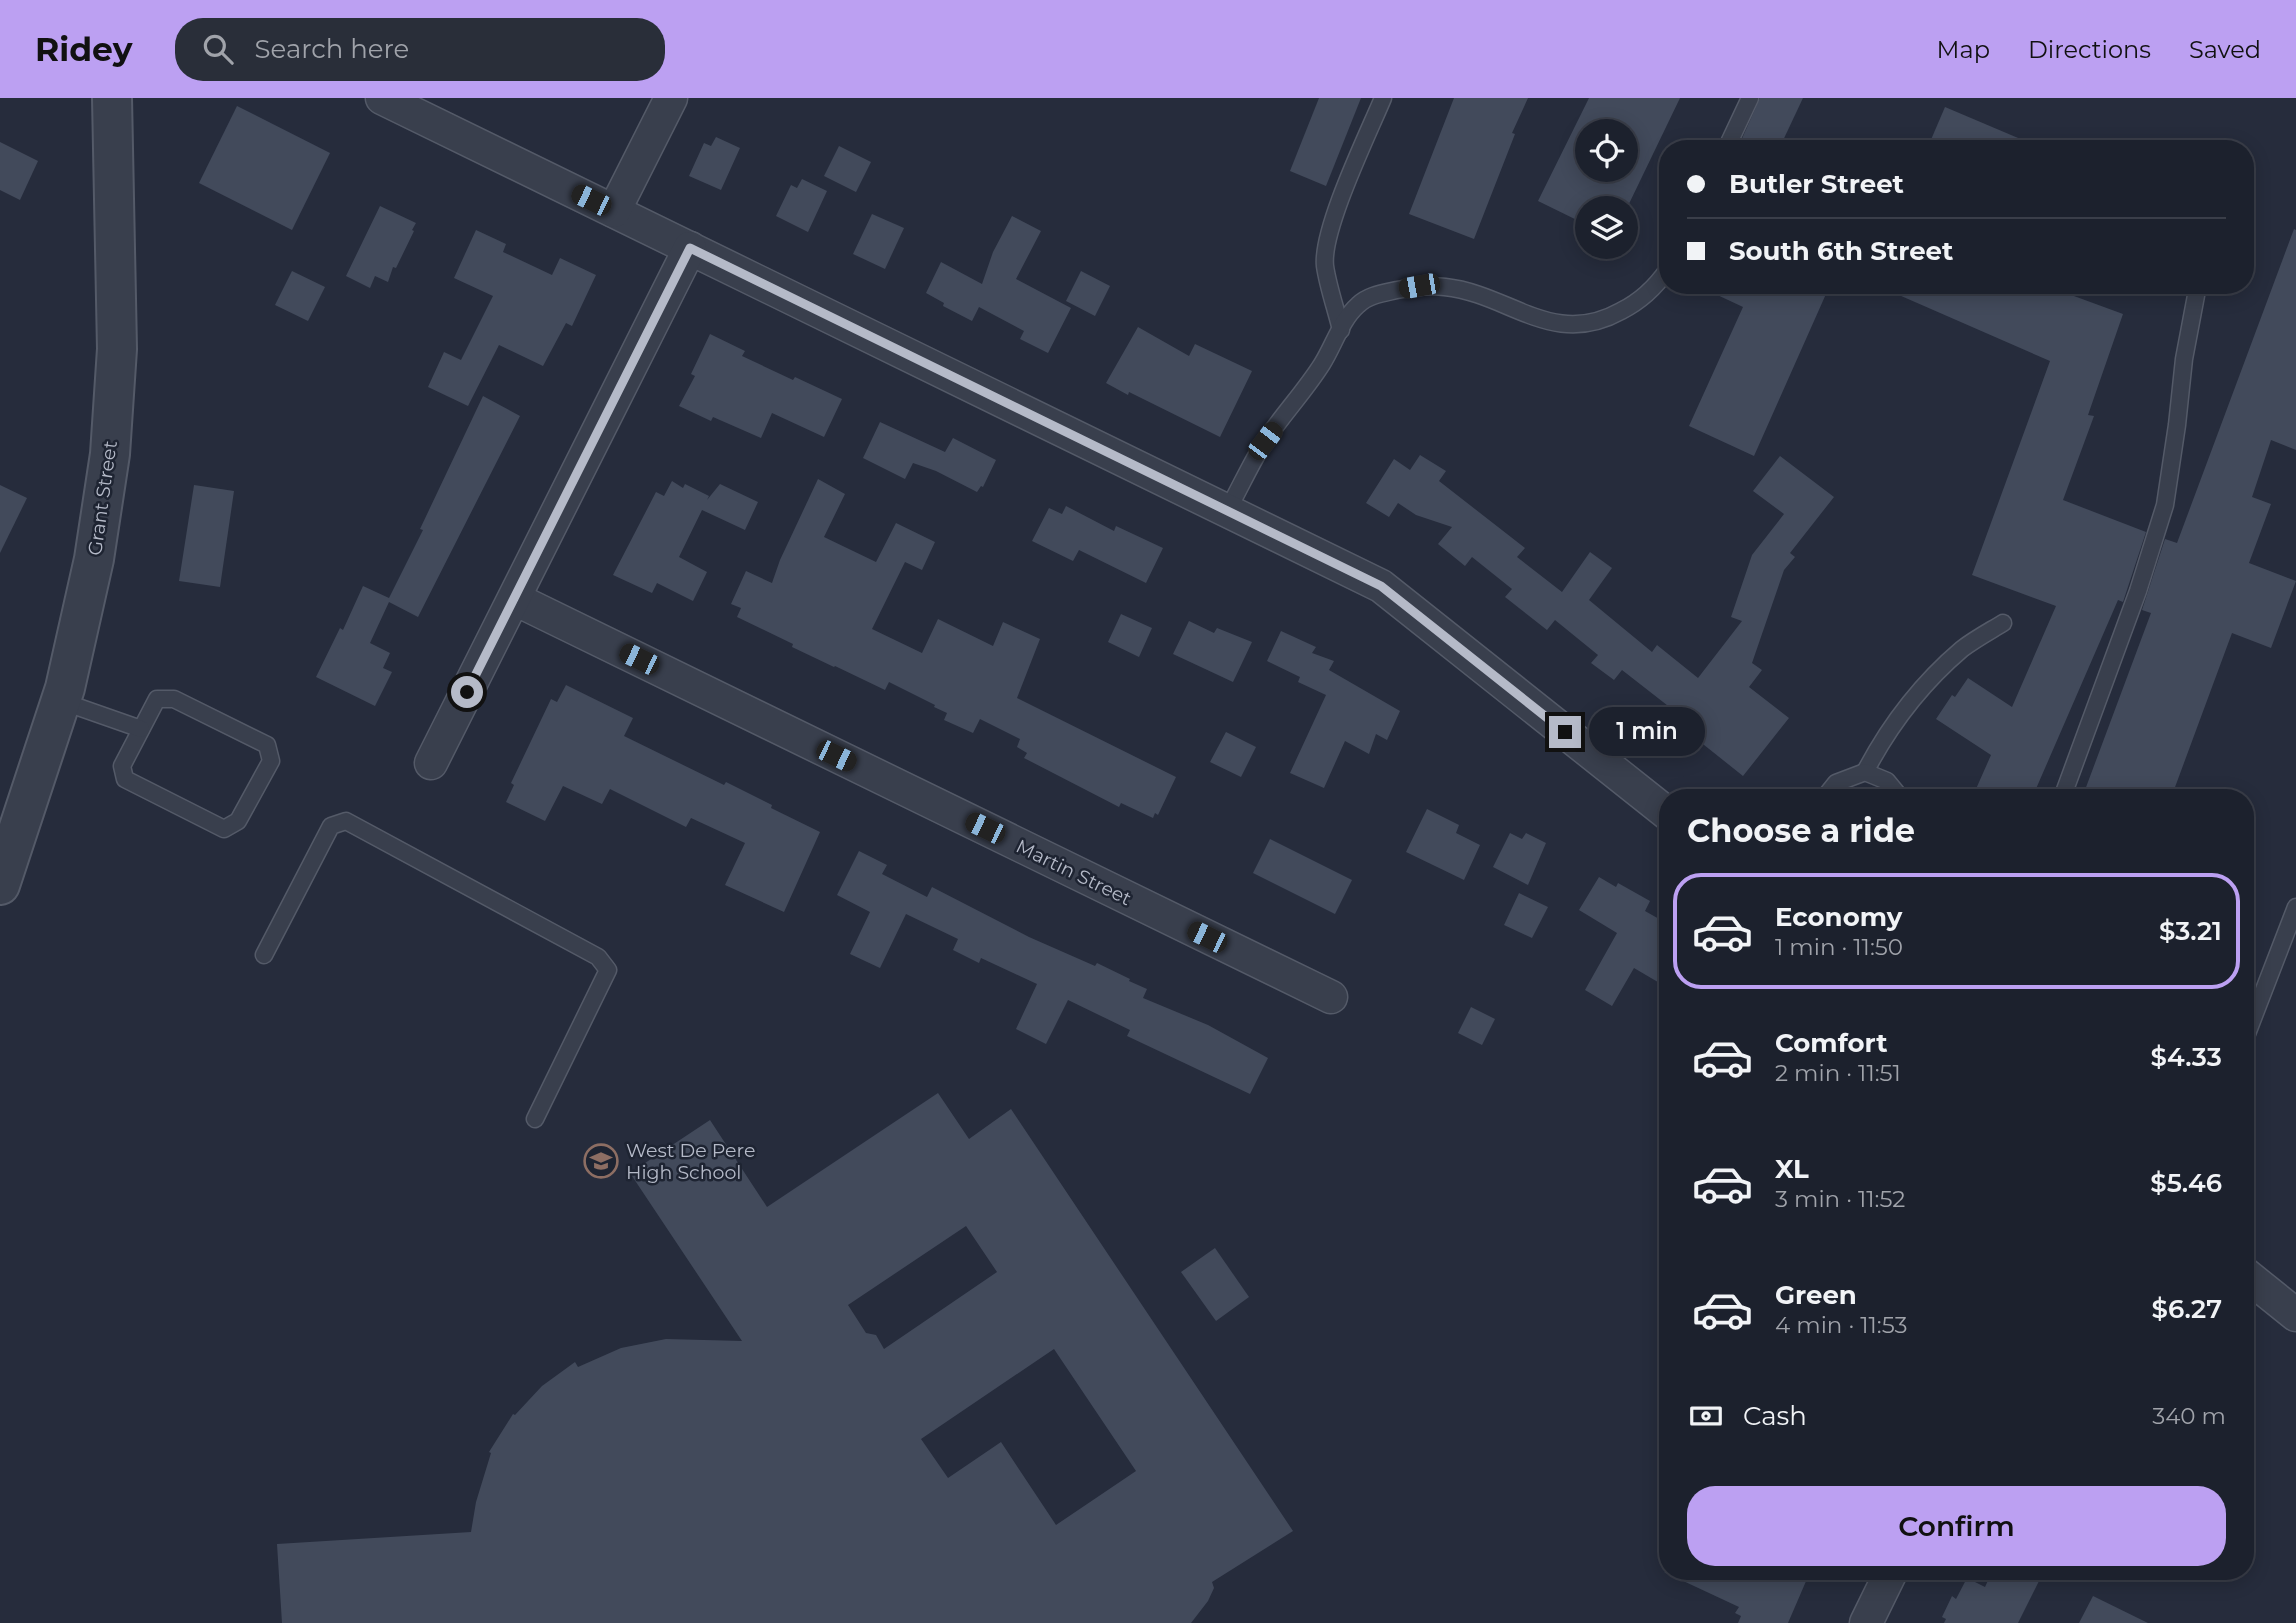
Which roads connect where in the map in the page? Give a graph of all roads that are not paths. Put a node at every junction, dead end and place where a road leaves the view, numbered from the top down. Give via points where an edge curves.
1 (112, 98) edge
2 (382, 98) edge
3 (671, 98) edge
4 (1383, 98) edge
5 (1750, 98) edge
6 (1730, 140) edge
7 (614, 211) junction
8 (690, 248) junction
9 (1659, 282) edge
10 (2196, 294) edge
11 (1341, 330) junction
12 (1227, 511) junction
13 (515, 599) junction
14 (2003, 623) dead end
15 (61, 701) junction
16 (141, 729) junction
17 (431, 763) dead end
18 (1865, 772) junction
19 (1831, 789) edge
20 (1894, 789) edge
21 (2065, 789) edge
22 (1659, 807) edge
23 (0, 886) edge
24 (2296, 907) edge
25 (264, 955) dead end
26 (1331, 997) dead end
27 (2254, 1017) edge
28 (535, 1119) dead end
29 (2254, 1281) edge
30 (2296, 1315) edge
31 (1887, 1580) edge
32 (1866, 1623) edge

1 - 15 street, Grant Street via 117,349 110,454 94,559
2 - 7 street
3 - 7 street
4 - 11 lane via 1325,247 1325,267
5 - 6 lane
7 - 8 street
8 - 12 street
8 - 13 street
9 - 11 lane via 1636,303 1604,321 1574,326 1542,321 1475,294 1419,286 1378,294 1358,304
10 - 21 lane via 2165,505
11 - 12 lane via 1323,363 1265,441
12 - 22 street via 1381,586
13 - 17 street
13 - 26 street, Martin Street
14 - 18 lane via 1944,665 1900,716
15 - 16 lane
15 - 23 street, Grant Street
16 - 16 lane via 122,766 125,779 224,829 238,821 271,761 267,745 174,699 157,699
18 - 19 lane
18 - 20 lane via 1887,781
24 - 27 lane
25 - 28 lane via 331,826 346,821 598,957 608,971
29 - 30 street
31 - 32 street

